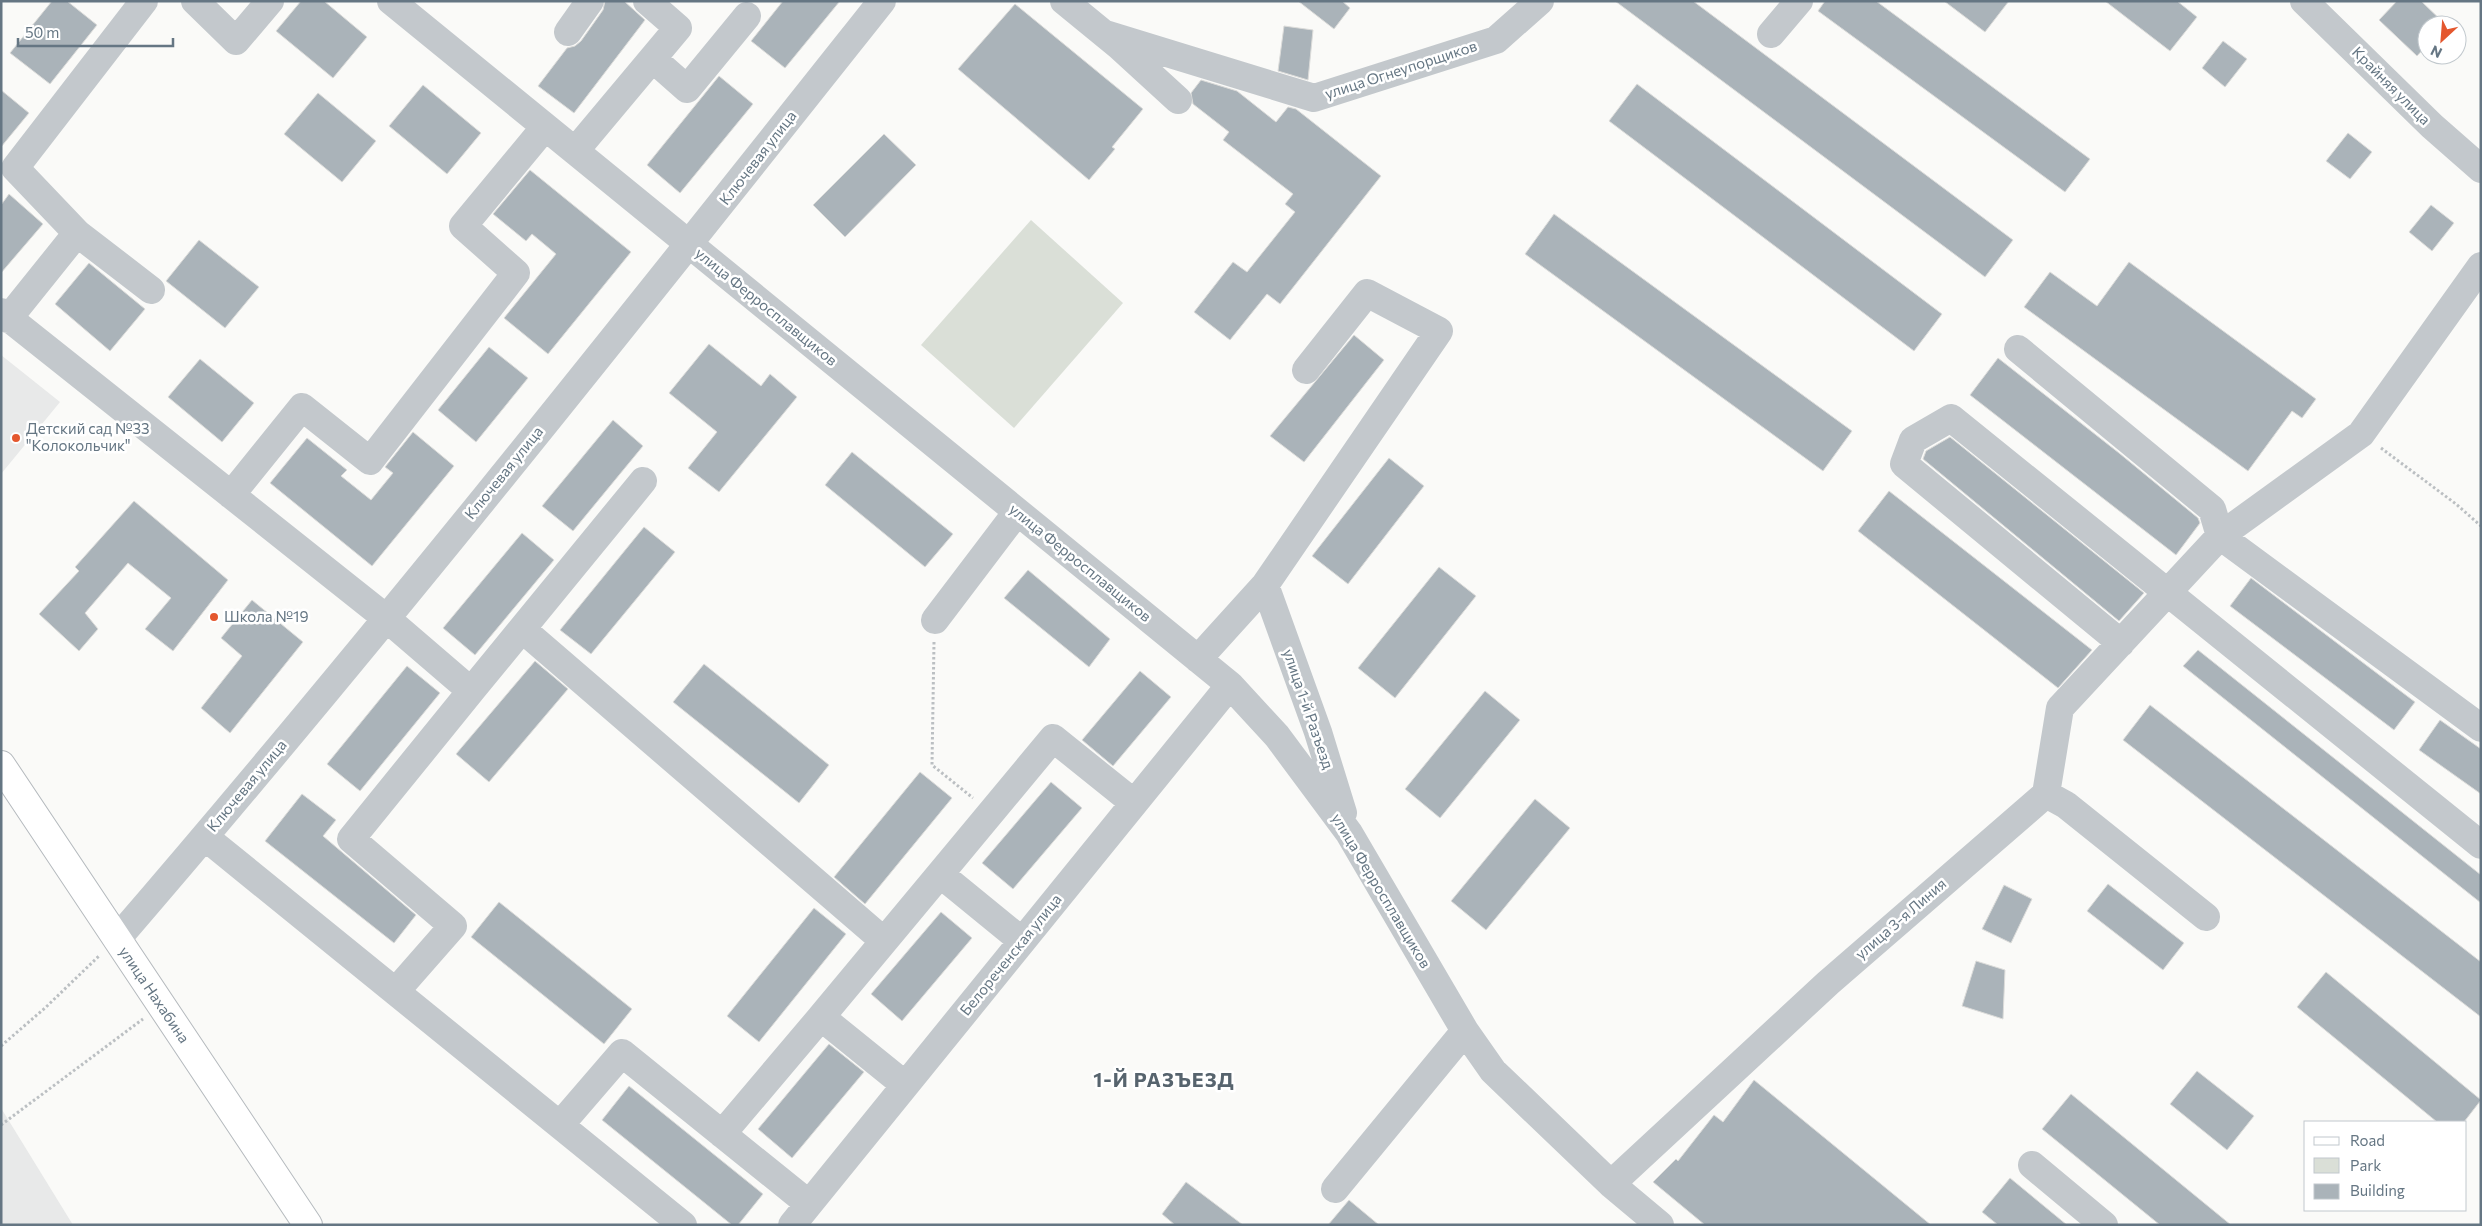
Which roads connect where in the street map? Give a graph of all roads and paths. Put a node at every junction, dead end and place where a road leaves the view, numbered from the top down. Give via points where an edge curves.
1 (144, 1) edge
2 (196, 1) edge
3 (270, 1) edge
4 (391, 1) edge
5 (590, 1) edge
6 (647, 1) edge
7 (882, 1) edge
8 (1064, 1) edge
9 (1540, 1) edge
10 (1799, 1) edge
11 (2304, 1) edge
12 (747, 16) dead end
13 (568, 32) dead end
14 (1105, 34) junction
15 (1771, 34) dead end
16 (654, 59) junction
17 (1178, 100) dead end
18 (545, 127) junction
19 (575, 151) junction
20 (2481, 169) edge
21 (77, 232) junction
22 (689, 244) junction
23 (2481, 266) edge
24 (151, 290) dead end
25 (5, 315) edge
26 (2018, 349) dead end
27 (1306, 370) dead end
28 (2361, 434) junction
29 (643, 481) dead end
30 (231, 495) junction
31 (1017, 512) junction
32 (2481, 526) edge
33 (2220, 536) junction
34 (1265, 585) junction
35 (2166, 593) junction
36 (386, 618) junction
37 (935, 620) joint
38 (522, 629) junction
39 (2121, 643) junction
40 (1198, 659) junction
41 (1230, 685) junction
42 (471, 691) junction
43 (2481, 728) edge
44 (1, 765) edge
45 (2046, 794) junction
46 (1134, 803) junction
47 (992, 812) junction
48 (1349, 833) junction
49 (205, 837) junction
50 (2481, 846) edge
51 (940, 874) junction
52 (2206, 917) dead end
53 (117, 939) junction
54 (884, 941) junction
55 (1022, 941) junction
56 (396, 991) junction
57 (162, 1006) junction
58 (821, 1016) junction
59 (1465, 1031) junction
60 (1, 1046) edge
61 (905, 1085) junction
62 (1, 1125) edge
63 (560, 1125) junction
64 (722, 1134) junction
65 (2032, 1165) dead end
66 (1610, 1184) junction
67 (1335, 1189) dead end
68 (809, 1204) junction
69 (308, 1225) edge
70 (683, 1225) edge
71 (792, 1225) edge
72 (1660, 1225) edge
73 (2104, 1225) edge

1 - 21 street via 15,168
2 - 3 street via 236,41
4 - 18 street, улица Ферросплавщиков
5 - 13 street
6 - 16 street via 678,28
7 - 22 street, Ключевая улица
8 - 14 street
9 - 14 street, улица Огнеупорщиков via 1496,40 1314,98
10 - 15 street
11 - 20 street, Крайняя улица via 2432,126
12 - 16 street via 687,89
14 - 17 street
16 - 19 street
18 - 19 street, улица Ферросплавщиков
18 - 30 street via 463,226 516,274 370,462 302,407
19 - 22 street, улица Ферросплавщиков
21 - 24 street
21 - 25 street
22 - 31 street, улица Ферросплавщиков
22 - 36 street, Ключевая улица
23 - 28 street
25 - 30 street
26 - 33 street via 2212,510
27 - 34 street via 1367,293 1439,331
28 - 32 path
28 - 33 street
29 - 38 street
30 - 36 street
31 - 37 street
31 - 40 street, улица Ферросплавщиков
33 - 35 street
33 - 43 street
34 - 40 street
34 - 48 street, улица 1-й Разъезд via 1318,732
35 - 39 street
35 - 39 street via 1951,418 1913,440 1904,464
35 - 50 street
36 - 42 street
36 - 49 street, Ключевая улица
37 - 47 path via 932,765
38 - 42 street
38 - 54 street
39 - 45 street via 2060,708
40 - 41 street, улица Ферросплавщиков
41 - 46 street, Белореченская улица
41 - 48 street, улица Ферросплавщиков via 1277,736
42 - 56 street via 352,839 453,926
44 - 53 main road, улица Нахабина
45 - 52 street via 2066,805
45 - 66 street, улица 3-я Линия via 1828,983
46 - 47 street via 1053,738
46 - 55 street, Белореченская улица
47 - 51 street
48 - 59 street, улица Ферросплавщиков
49 - 53 street, Ключевая улица
49 - 56 street
51 - 54 street
51 - 55 street
53 - 57 main road, улица Нахабина
53 - 60 path
54 - 58 street
55 - 61 street, Белореченская улица
56 - 63 street
57 - 62 path
57 - 69 main road, улица Нахабина
58 - 61 street
58 - 64 street
59 - 66 street, улица Ферросплавщиков via 1493,1071
59 - 67 street
61 - 68 street, Белореченская улица
63 - 64 street via 622,1052
63 - 70 street
64 - 68 street
65 - 73 street
66 - 72 street, улица Ферросплавщиков
68 - 71 street, Белореченская улица

